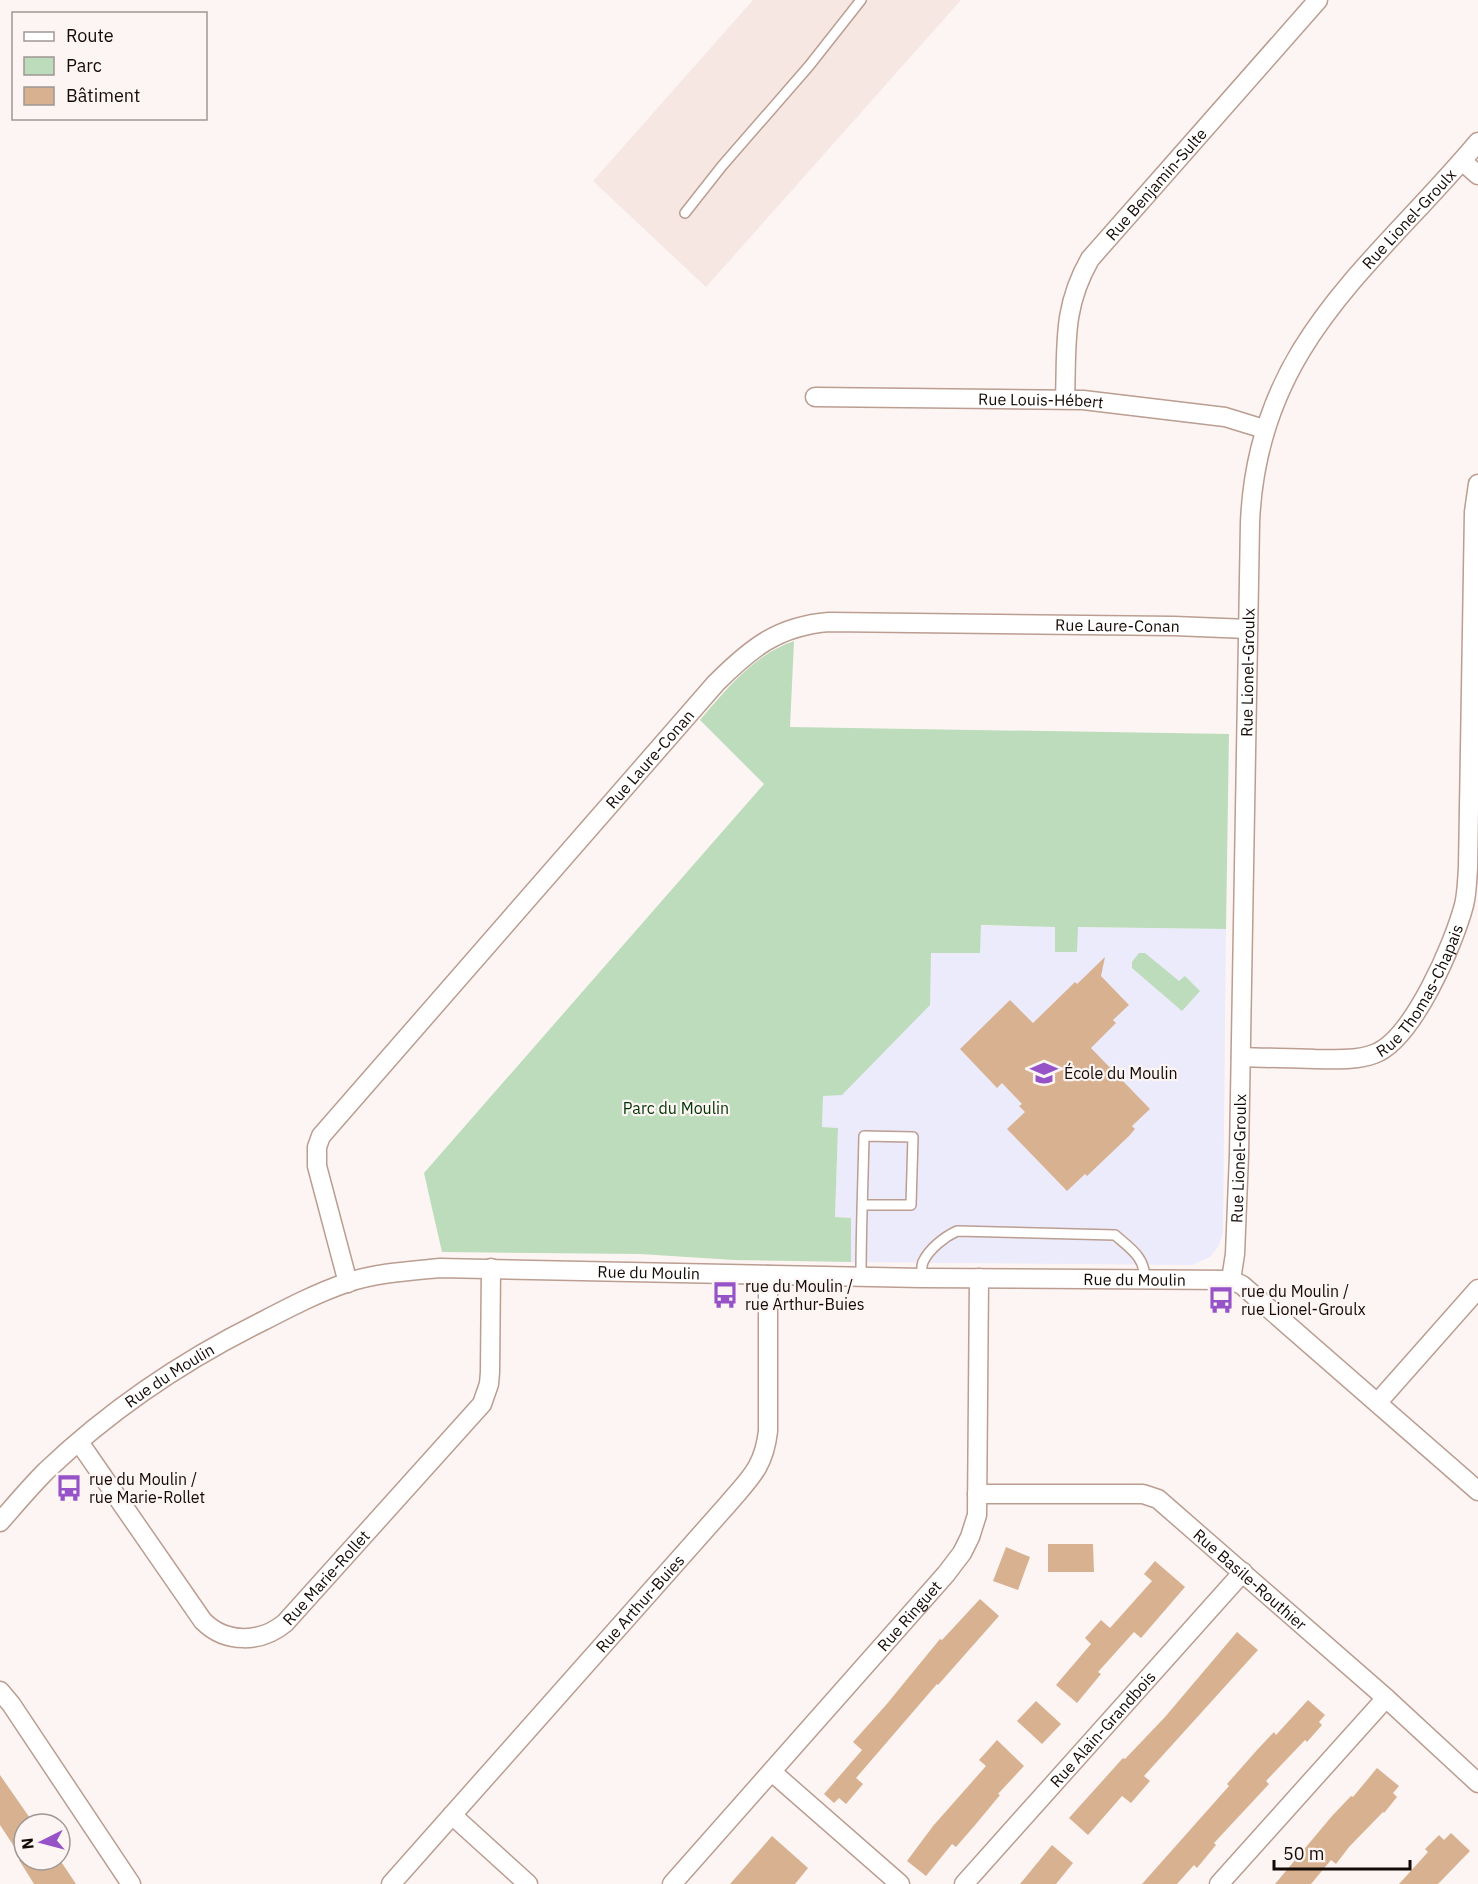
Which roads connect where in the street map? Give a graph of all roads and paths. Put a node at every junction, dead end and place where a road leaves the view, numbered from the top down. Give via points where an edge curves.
1 (861, 0) edge
2 (1318, 0) edge
3 (1478, 142) edge
4 (1461, 161) junction
5 (1478, 175) edge
6 (686, 213) dead end
7 (815, 397) dead end
8 (1065, 399) junction
9 (1264, 429) junction
10 (1478, 484) edge
11 (1248, 629) junction
12 (1475, 716) edge
13 (1470, 909) edge
14 (1241, 1057) junction
15 (862, 1205) junction
16 (491, 1268) junction
17 (768, 1275) junction
18 (861, 1276) junction
19 (922, 1278) junction
20 (979, 1278) junction
21 (1145, 1280) junction
22 (1230, 1280) junction
23 (348, 1283) junction
24 (1478, 1289) edge
25 (1378, 1402) junction
26 (79, 1442) junction
27 (1478, 1491) edge
28 (977, 1494) junction
29 (0, 1522) edge
30 (1243, 1572) junction
31 (0, 1691) edge
32 (1386, 1698) junction
33 (772, 1772) junction
34 (1478, 1783) edge
35 (452, 1815) junction
36 (131, 1884) edge
37 (391, 1884) edge
38 (528, 1884) edge
39 (672, 1884) edge
40 (900, 1884) edge
41 (964, 1884) edge
42 (1219, 1884) edge

1 - 6 lane
2 - 8 street, Rue Benjamin-Sulte via 1090,259 1068,313
3 - 4 street, Rue Lionel-Groulx
4 - 5 street
4 - 9 street, Rue Lionel-Groulx via 1319,321 1287,374
7 - 8 street, Rue Louis-Hébert
8 - 9 street, Rue Louis-Hébert via 1225,417
9 - 11 street, Rue Lionel-Groulx via 1250,504
10 - 12 street, Rue Thomas-Chapais via 1474,512
11 - 14 street, Rue Lionel-Groulx
11 - 23 street, Rue Laure-Conan via 829,622 787,630 752,650 716,683 321,1136 316,1147 317,1166
12 - 13 street, Rue Thomas-Chapais via 1468,868
13 - 14 street, Rue Thomas-Chapais via 1427,993 1406,1028 1388,1046 1352,1059
14 - 22 street, Rue Lionel-Groulx via 1236,1254
15 - 15 lane via 864,1136 913,1137 911,1205
15 - 18 lane
16 - 17 street, Rue du Moulin
16 - 23 street, Rue du Moulin via 411,1270
16 - 26 street, Rue Marie-Rollet via 490,1372 482,1404 285,1623 265,1635 250,1639 231,1636 203,1621
17 - 18 street, Rue du Moulin
17 - 35 street, Rue Arthur-Buies via 768,1431 760,1465
18 - 19 street, Rue du Moulin
19 - 20 street, Rue du Moulin
19 - 21 lane via 922,1264 930,1253 957,1231 1115,1235 1141,1260
20 - 21 street, Rue du Moulin
20 - 28 street, Rue Ringuet
21 - 22 street, Rue du Moulin
22 - 25 street via 1242,1285
23 - 26 street, Rue du Moulin via 293,1305 228,1339 151,1386
24 - 25 street
25 - 27 street
26 - 29 street, Rue du Moulin
28 - 30 street, Rue Basile-Routhier via 1149,1495 1168,1506
28 - 33 street, Rue Ringuet via 974,1527 957,1561
30 - 32 street, Rue Basile-Routhier
30 - 41 street, Rue Alain-Grandbois
31 - 36 street
32 - 34 street, Rue Basile-Routhier
32 - 42 street
33 - 39 street, Rue Ringuet
33 - 40 street
35 - 37 street, Rue Arthur-Buies
35 - 38 street

